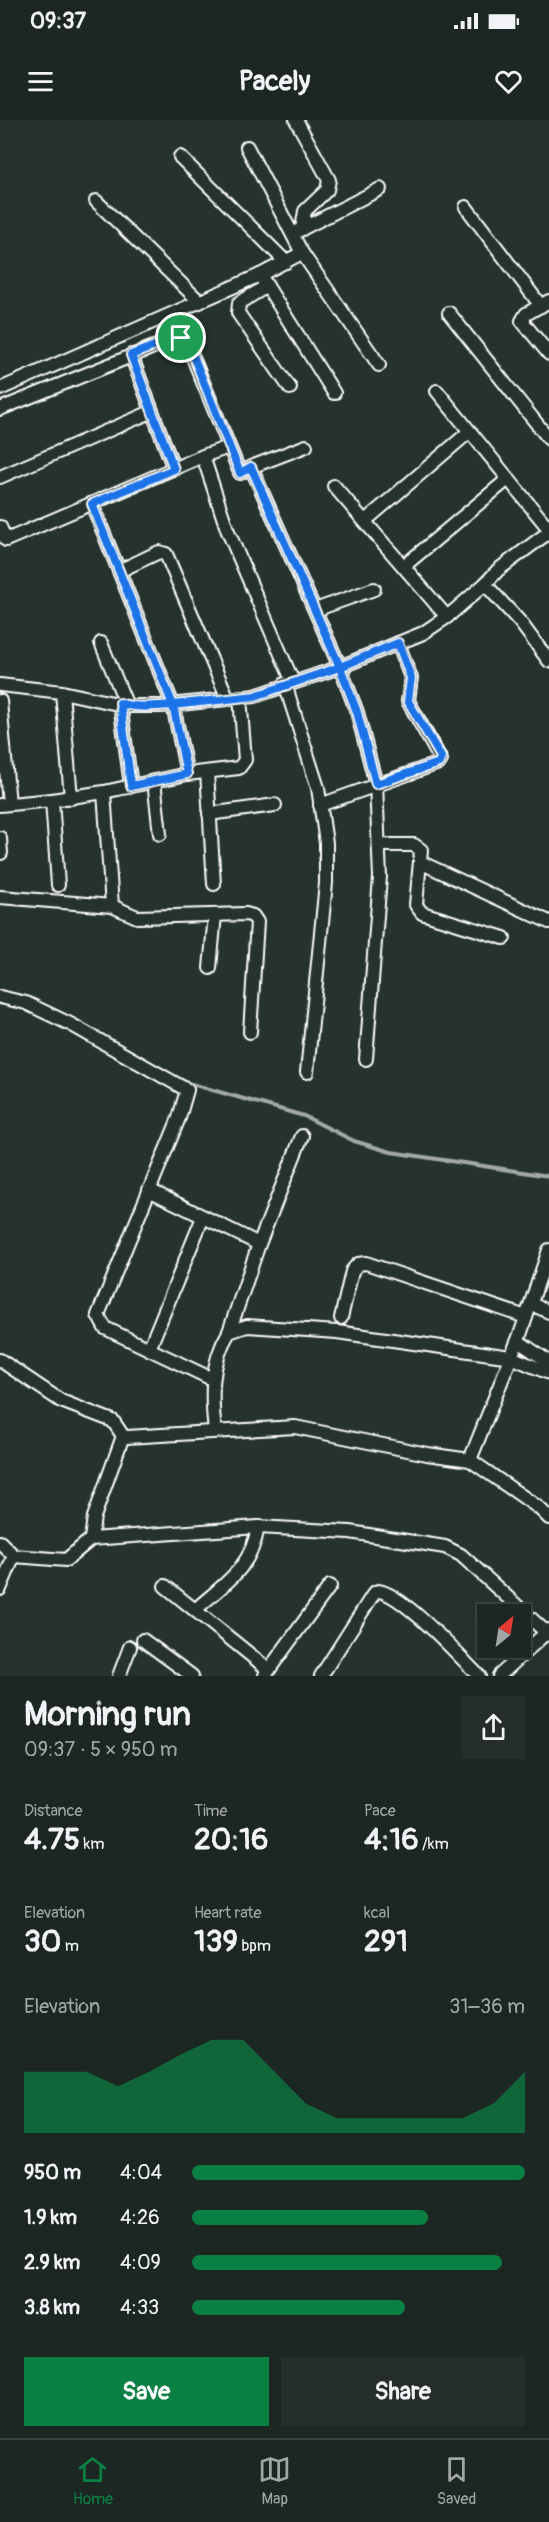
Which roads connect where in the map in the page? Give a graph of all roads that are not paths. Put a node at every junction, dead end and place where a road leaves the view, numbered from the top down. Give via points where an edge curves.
1 (296, 120) edge
2 (247, 147) dead end
3 (180, 157) dead end
4 (380, 189) dead end
5 (96, 201) dead end
6 (466, 207) dead end
7 (297, 232) junction
8 (302, 253) junction
9 (286, 262) junction
10 (260, 275) junction
11 (267, 286) junction
12 (200, 302) junction
13 (545, 303) edge
14 (449, 313) dead end
15 (549, 354) edge
16 (131, 355) junction
17 (379, 365) dead end
18 (290, 388) dead end
19 (0, 389) edge
20 (437, 391) dead end
21 (334, 393) dead end
22 (0, 409) edge
23 (151, 412) junction
24 (469, 432) junction
25 (549, 439) edge
26 (306, 446) dead end
27 (229, 447) junction
28 (203, 456) junction
29 (251, 467) junction
30 (174, 469) junction
31 (0, 477) edge
32 (508, 479) junction
33 (334, 486) dead end
34 (92, 504) junction
35 (365, 521) junction
36 (0, 527) edge
37 (549, 531) edge
38 (404, 566) junction
39 (119, 571) junction
40 (485, 584) junction
41 (374, 589) dead end
42 (315, 610) junction
43 (447, 617) junction
44 (101, 643) dead end
45 (398, 643) junction
46 (549, 661) edge
47 (340, 667) junction
48 (289, 683) junction
49 (0, 685) edge
50 (62, 692) junction
51 (234, 698) junction
52 (0, 701) edge
53 (124, 704) junction
54 (173, 705) junction
55 (207, 772) junction
56 (187, 774) junction
57 (154, 781) junction
58 (376, 784) junction
59 (131, 786) junction
60 (104, 792) junction
61 (71, 798) junction
62 (52, 800) junction
63 (5, 804) edge
64 (275, 805) dead end
65 (320, 805) junction
66 (209, 814) junction
67 (160, 834) dead end
68 (0, 837) edge
69 (379, 845) junction
70 (1, 853) edge
71 (420, 862) junction
72 (58, 885) dead end
73 (214, 885) dead end
74 (0, 897) edge
75 (112, 906) junction
76 (215, 915) junction
77 (549, 922) edge
78 (504, 938) dead end
79 (210, 968) dead end
80 (0, 997) edge
81 (250, 1032) dead end
82 (366, 1059) dead end
83 (308, 1072) dead end
84 (302, 1136) dead end
85 (149, 1190) junction
86 (204, 1216) junction
87 (259, 1244) junction
88 (549, 1250) edge
89 (531, 1304) junction
90 (549, 1312) edge
91 (526, 1317) junction
92 (340, 1318) dead end
93 (229, 1332) junction
94 (518, 1341) junction
95 (149, 1349) junction
96 (512, 1356) junction
97 (0, 1360) edge
98 (549, 1362) edge
99 (549, 1373) edge
100 (212, 1379) junction
101 (215, 1431) junction
102 (123, 1436) junction
103 (470, 1460) junction
104 (549, 1518) edge
105 (258, 1527) junction
106 (92, 1539) junction
107 (0, 1542) edge
108 (14, 1556) junction
109 (165, 1586) dead end
110 (330, 1586) dead end
111 (0, 1589) edge
112 (195, 1610) junction
113 (548, 1632) edge
114 (143, 1640) dead end
115 (130, 1647) dead end
116 (267, 1673) edge
117 (119, 1676) edge
118 (192, 1676) edge
119 (321, 1676) edge
120 (479, 1676) edge
121 (499, 1676) edge

1 - 7 street via 329,180 327,190 305,211
2 - 7 street
3 - 9 street
4 - 7 street
5 - 12 street
6 - 13 street
7 - 8 street
8 - 9 street
8 - 17 street
9 - 10 street
10 - 11 street
10 - 12 street
11 - 18 street via 239,303 238,313
11 - 21 street
12 - 19 street
13 - 15 street via 526,314 522,321
14 - 25 street
16 - 22 street
16 - 23 street
16 - 27 street via 176,338 184,340
20 - 24 street
23 - 30 street
23 - 31 street
24 - 32 street
24 - 35 street
26 - 29 street
27 - 28 street
27 - 29 street via 240,473
28 - 30 street
28 - 48 street via 227,529
29 - 42 street
30 - 34 street
32 - 37 street
32 - 38 street
33 - 35 street
34 - 36 street via 6,540
34 - 39 street
35 - 38 street
37 - 40 street
38 - 43 street
39 - 51 street via 159,552 166,555
39 - 54 street
40 - 43 street
40 - 46 street
41 - 42 street
42 - 47 street
43 - 45 street
44 - 53 street
45 - 47 street
45 - 58 street via 411,678 408,701 441,760
47 - 48 street
47 - 58 street via 357,712
48 - 51 street via 255,696
48 - 65 street
49 - 50 street
50 - 53 street
50 - 61 street
51 - 54 street
51 - 55 street via 245,760 239,768
52 - 63 street
53 - 54 street
53 - 59 street
54 - 56 street
55 - 56 street
55 - 66 street
56 - 57 street
57 - 59 street
57 - 67 street
58 - 65 street
58 - 69 street
59 - 60 street
60 - 61 street
60 - 75 street
61 - 62 street
62 - 63 street
62 - 72 street
64 - 66 street
65 - 83 street via 327,866
66 - 73 street
68 - 70 street
69 - 71 street via 414,845 421,850
69 - 82 street via 378,911
71 - 77 street
71 - 78 street via 418,909 422,913
74 - 75 street
75 - 76 street via 137,917
76 - 79 street
76 - 81 street via 246,914 257,922
80 - 85 street via 36,1007 185,1087 187,1093 179,1118
84 - 87 street
85 - 86 street
85 - 95 street via 98,1316 105,1328
86 - 87 street
86 - 95 street
87 - 93 street
88 - 89 street
89 - 90 street
89 - 91 street
91 - 92 street via 366,1263 358,1264 352,1271
91 - 94 street
93 - 96 street via 247,1326 337,1332
93 - 100 street
94 - 96 street
94 - 98 street
95 - 100 street
96 - 99 street
96 - 103 street
97 - 102 street via 61,1401 113,1421
100 - 101 street
101 - 102 street
101 - 103 street via 295,1427
102 - 106 street via 94,1518
103 - 104 street
105 - 106 street
105 - 112 street via 250,1557
105 - 113 street via 350,1532 445,1547 461,1555
106 - 108 street via 66,1560
107 - 108 street
108 - 111 street
109 - 112 street
110 - 116 street
112 - 116 street
113 - 121 street
114 - 118 street
115 - 117 street
119 - 120 street via 378,1591 394,1597

